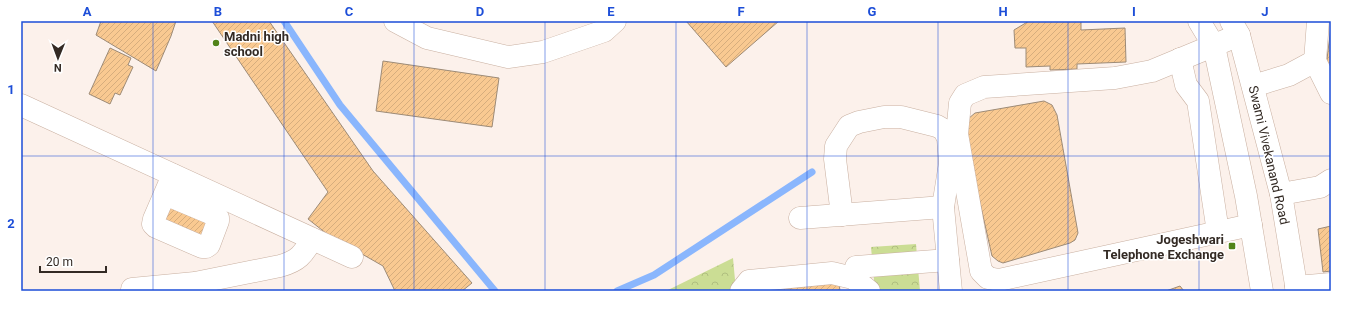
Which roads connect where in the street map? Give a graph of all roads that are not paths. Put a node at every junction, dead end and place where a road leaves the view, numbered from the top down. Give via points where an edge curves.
1 (395, 21) edge
2 (615, 21) edge
3 (1199, 21) edge
4 (1318, 21) edge
5 (1235, 28) edge
6 (1214, 46) junction
7 (1180, 60) junction
8 (1315, 61) junction
9 (1253, 86) junction
10 (1331, 93) edge
11 (21, 105) edge
12 (1331, 180) edge
13 (1282, 194) junction
14 (943, 207) junction
15 (842, 215) junction
16 (800, 218) dead end
17 (1251, 225) junction
18 (1218, 232) junction
19 (312, 239) junction
20 (352, 257) dead end
21 (948, 260) junction
22 (856, 266) dead end
23 (1331, 284) edge
24 (132, 289) dead end
25 (1296, 289) edge
26 (741, 291) edge
27 (869, 291) edge
28 (951, 291) edge
29 (1262, 291) edge

1 - 2 street via 427,38 508,57 543,52 604,31
3 - 6 street
4 - 8 street
5 - 6 street
5 - 9 street, Swami Vivekanand Road
6 - 7 street
6 - 17 street
7 - 18 street via 1186,85 1198,101
7 - 18 street via 1152,71 1115,78 984,88 965,95 960,103 957,134 981,271 988,278 999,280
8 - 9 street via 1290,74
8 - 10 street
9 - 13 street, Swami Vivekanand Road
11 - 19 street via 169,185
12 - 13 street via 1320,186
13 - 25 street, Swami Vivekanand Road
14 - 15 street
14 - 15 street via 950,163 948,138 944,130 901,117 884,117 849,126 836,146 835,159
14 - 21 street
15 - 16 street
17 - 18 street
17 - 29 street
19 - 20 street
19 - 24 street via 301,256 280,266 196,283
21 - 22 street
21 - 28 street
23 - 25 street
26 - 27 street via 749,281 832,273 853,278

